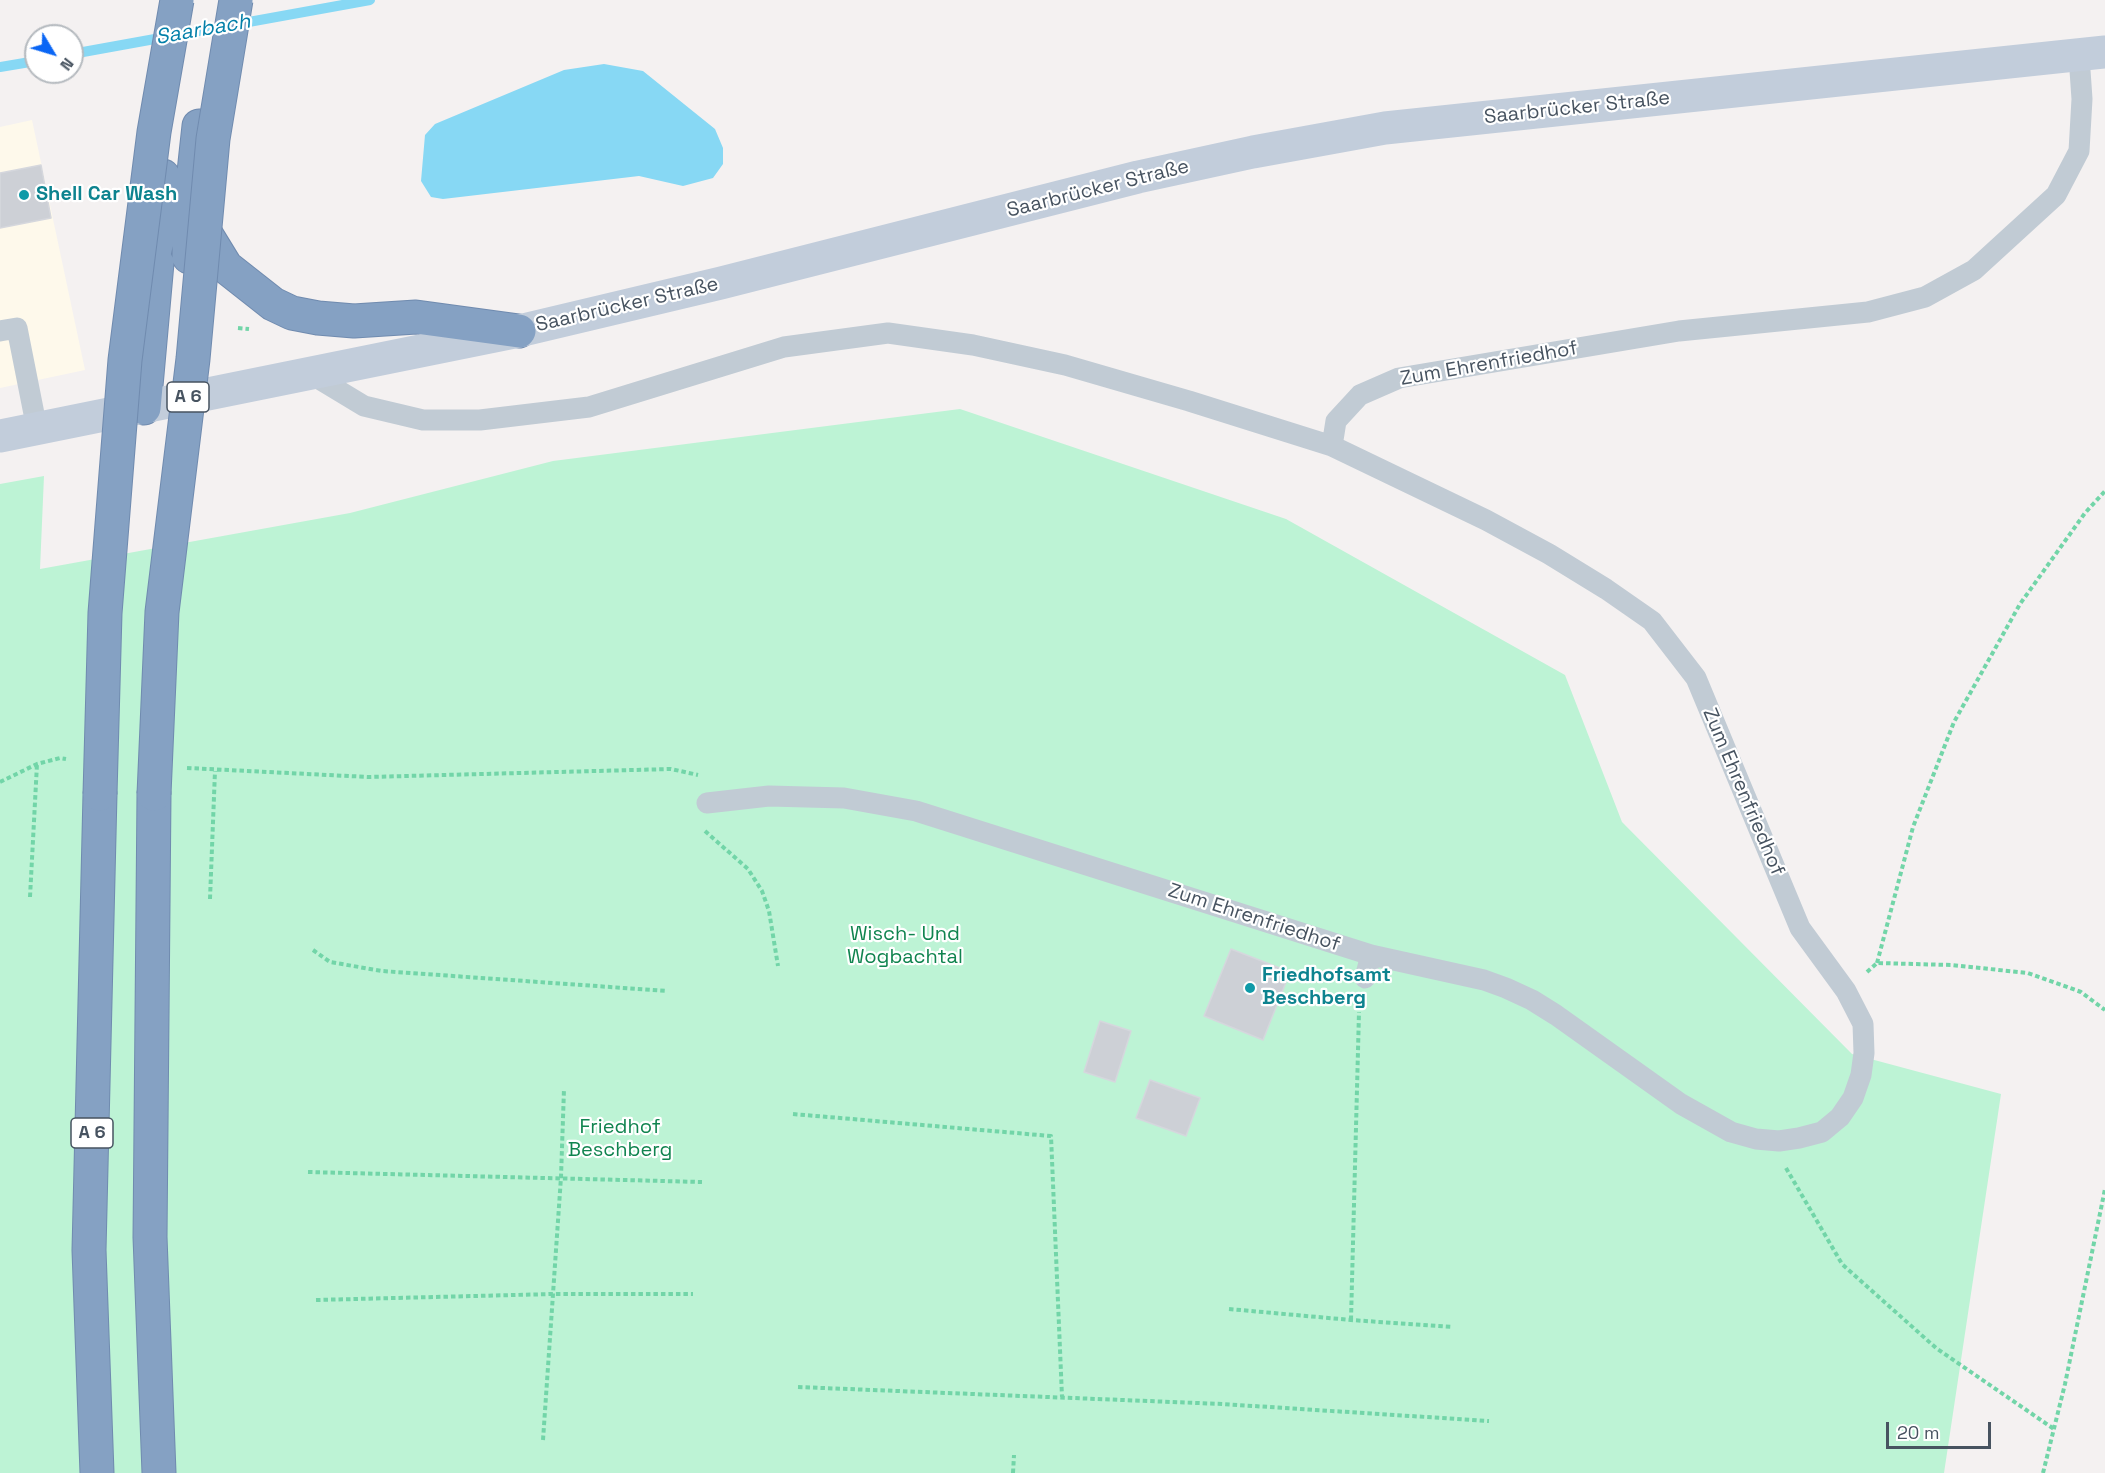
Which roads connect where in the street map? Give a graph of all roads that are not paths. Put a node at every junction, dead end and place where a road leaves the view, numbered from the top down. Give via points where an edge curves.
1 (177, 0) edge
2 (193, 0) edge
3 (221, 0) edge
4 (236, 0) edge
5 (2092, 54) edge
6 (182, 136) junction
7 (190, 209) junction
8 (159, 228) junction
9 (0, 331) edge
10 (519, 331) junction
11 (311, 374) junction
12 (184, 400) junction
13 (144, 408) junction
14 (107, 415) junction
15 (37, 429) junction
16 (0, 436) edge
17 (1332, 446) junction
18 (707, 803) dead end
19 (1371, 955) junction
20 (1365, 978) dead end
21 (97, 1473) edge
22 (159, 1473) edge

1 - 21 highway, A 6, bridge via 154,132 125,360 105,613 88,1250
2 - 6 highway
3 - 6 highway, A 6
4 - 22 highway, A 6, bridge via 213,139 193,359 162,612 154,794 150,1237
5 - 10 main road, Saarbrücker Straße via 1384,128 1138,177
5 - 17 lane, Zum Ehrenfriedhof via 2082,99 2079,151 2056,195 1974,270 1925,297 1868,312 1679,331 1399,378 1360,395 1336,421
6 - 7 highway, A 6
6 - 8 highway via 160,204
7 - 10 highway via 226,267 273,304 292,313 354,321 416,317
7 - 12 highway, A 6
8 - 13 highway
8 - 14 highway via 142,307
9 - 15 lane via 16,328
10 - 11 main road, Saarbrücker Straße
11 - 12 main road, Saarbrücker Straße
11 - 17 lane via 364,406 423,420 480,420 589,407 784,347 888,333 973,345 1065,365
12 - 13 main road, Saarbrücker Straße
13 - 14 main road, Saarbrücker Straße
14 - 15 main road, Saarbrücker Straße
15 - 16 main road, Saarbrücker Straße
17 - 19 lane, Zum Ehrenfriedhof via 1538,548 1652,621 1696,678 1800,928 1846,991 1863,1024 1862,1075 1840,1117 1822,1132 1779,1141 1756,1139 1731,1132 1672,1098 1532,1000 1484,980
18 - 19 lane, Zum Ehrenfriedhof via 769,796 844,798 916,810
19 - 20 lane

